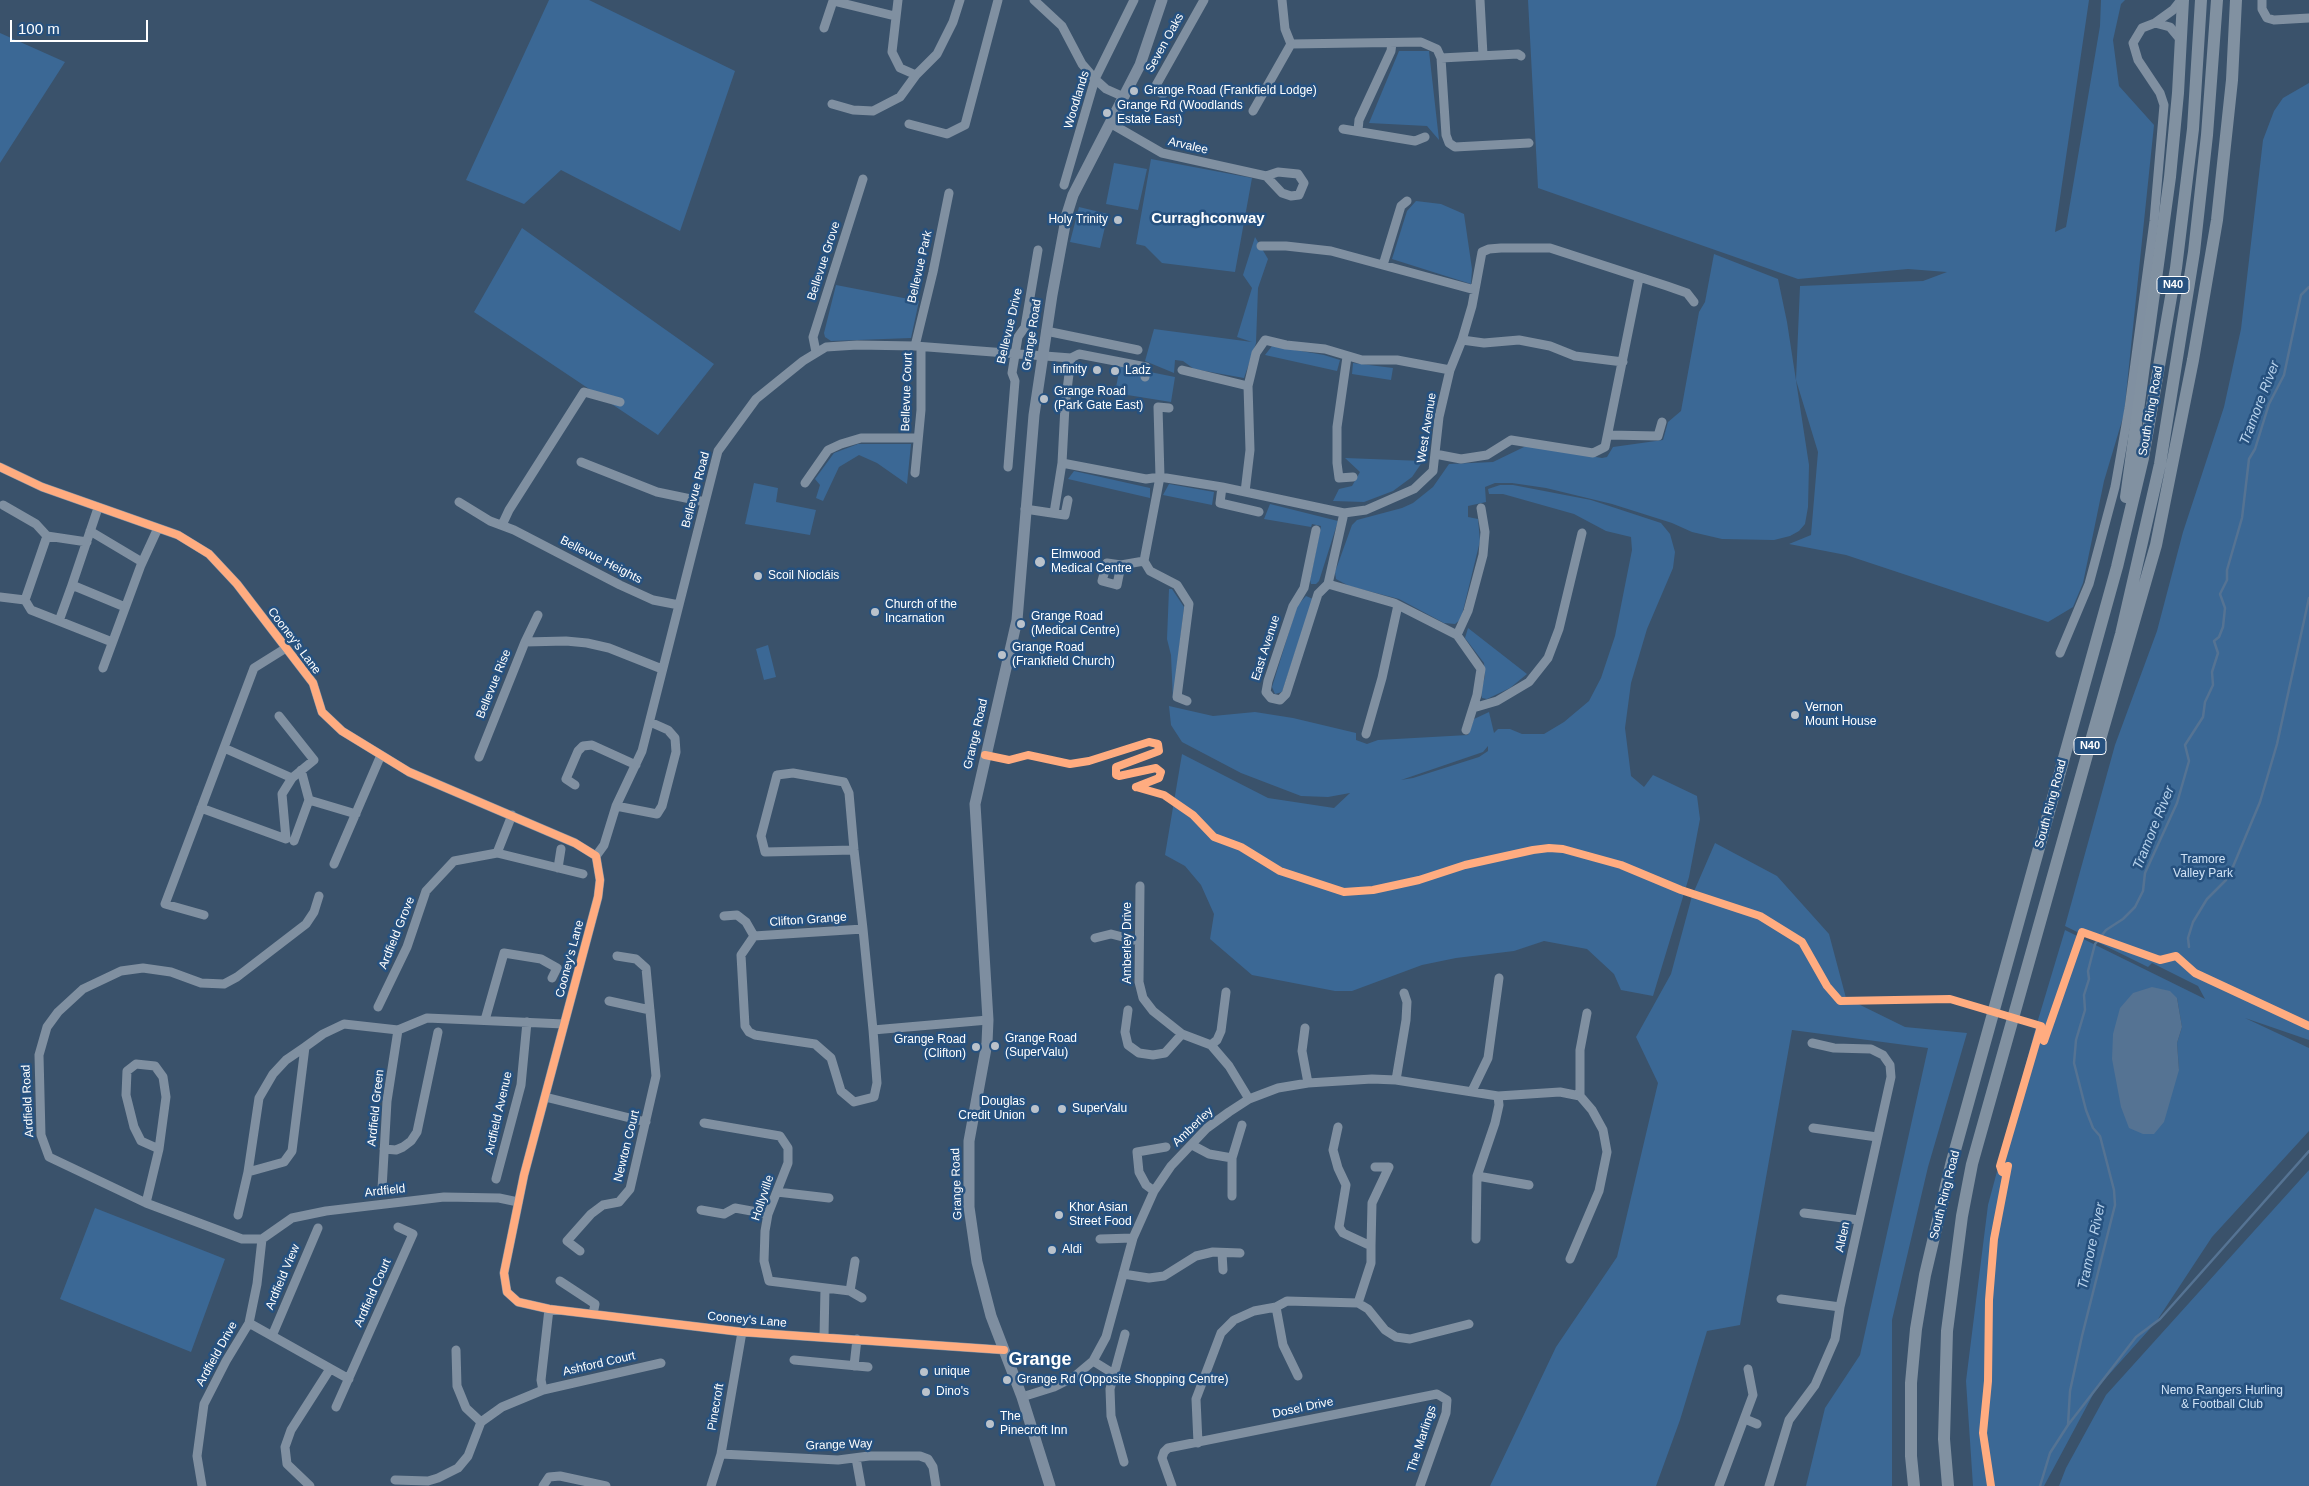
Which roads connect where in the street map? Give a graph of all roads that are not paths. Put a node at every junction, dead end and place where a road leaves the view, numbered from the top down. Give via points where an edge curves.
1 (898, 0) edge
2 (960, 0) edge
3 (998, 0) edge
4 (1034, 0) edge
5 (1134, 0) edge
6 (1162, 0) edge
7 (1204, 0) edge
8 (1282, 0) edge
9 (1480, 0) edge
10 (2182, 0) edge
11 (2201, 0) edge
12 (2217, 0) edge
13 (2236, 0) edge
14 (2262, 0) edge
15 (895, 16) junction
16 (2309, 18) edge
17 (2155, 23) junction
18 (824, 28) dead end
19 (2180, 39) junction
20 (1392, 43) junction
21 (1291, 44) junction
22 (1483, 55) junction
23 (1521, 56) dead end
24 (1441, 58) junction
25 (916, 75) junction
26 (1094, 79) junction
27 (1163, 94) dead end
28 (1124, 97) junction
29 (832, 104) dead end
30 (1253, 111) dead end
31 (1110, 123) junction
32 (909, 124) dead end
33 (1343, 129) dead end
34 (1358, 130) junction
35 (1425, 137) dead end
36 (1529, 143) dead end
37 (1266, 176) dead end
38 (863, 179) dead end
39 (1064, 185) dead end
40 (949, 193) dead end
41 (1407, 201) dead end
42 (1261, 246) dead end
43 (1038, 250) dead end
44 (1383, 265) junction
45 (1638, 278) junction
46 (1475, 290) junction
47 (1694, 302) dead end
48 (1046, 332) junction
49 (1462, 340) junction
50 (918, 346) junction
51 (1138, 350) dead end
52 (816, 352) junction
53 (1015, 355) junction
54 (1042, 357) junction
55 (1347, 357) junction
56 (1071, 358) junction
57 (2193, 360) junction
58 (1623, 362) junction
59 (1182, 370) dead end
60 (1450, 370) junction
61 (1144, 378) dead end
62 (1248, 386) junction
63 (620, 402) dead end
64 (1169, 408) dead end
65 (1662, 422) dead end
66 (1609, 435) junction
67 (918, 438) junction
68 (1435, 454) junction
69 (581, 462) dead end
70 (1062, 463) junction
71 (2160, 464) junction
72 (0, 467) edge
73 (1008, 467) dead end
74 (915, 473) dead end
75 (1160, 477) junction
76 (1353, 477) dead end
77 (805, 483) dead end
78 (1222, 487) junction
79 (1246, 492) junction
80 (1068, 500) dead end
81 (459, 502) dead end
82 (704, 502) junction
83 (3, 505) dead end
84 (98, 508) junction
85 (1481, 508) dead end
86 (1025, 509) junction
87 (1259, 512) dead end
88 (1054, 514) junction
89 (1344, 514) junction
90 (502, 525) junction
91 (158, 528) junction
92 (1316, 530) dead end
93 (90, 531) junction
94 (1582, 532) dead end
95 (47, 536) junction
96 (87, 542) junction
97 (1144, 561) junction
98 (142, 562) junction
99 (1121, 565) dead end
100 (2117, 567) junction
101 (1328, 584) junction
102 (72, 585) junction
103 (1304, 588) junction
104 (1318, 594) junction
105 (0, 597) edge
106 (25, 600) junction
107 (679, 605) junction
108 (1398, 605) junction
109 (125, 607) junction
110 (538, 615) dead end
111 (58, 621) junction
112 (1457, 635) junction
113 (112, 642) junction
114 (525, 642) junction
115 (286, 648) junction
116 (2060, 653) dead end
117 (103, 668) dead end
118 (662, 669) junction
119 (1187, 701) dead end
120 (1473, 708) junction
121 (279, 716) dead end
122 (650, 722) junction
123 (1466, 730) dead end
124 (1366, 734) dead end
125 (224, 748) junction
126 (381, 755) junction
127 (479, 757) dead end
128 (636, 765) junction
129 (301, 770) junction
130 (292, 778) junction
131 (575, 785) dead end
132 (309, 800) junction
133 (616, 806) junction
134 (201, 808) junction
135 (2072, 812) junction
136 (356, 814) junction
137 (512, 815) junction
138 (294, 841) dead end
139 (561, 849) dead end
140 (854, 850) junction
141 (497, 853) junction
142 (596, 856) junction
143 (334, 864) dead end
144 (558, 868) junction
145 (583, 874) dead end
146 (1140, 886) dead end
147 (319, 896) dead end
148 (204, 915) dead end
149 (724, 916) dead end
150 (863, 929) junction
151 (754, 936) junction
152 (1096, 938) dead end
153 (1138, 940) junction
154 (617, 956) dead end
155 (552, 978) dead end
156 (1499, 978) dead end
157 (1226, 992) dead end
158 (1404, 993) dead end
159 (609, 1000) dead end
160 (378, 1008) dead end
161 (650, 1010) junction
162 (1128, 1010) dead end
163 (1587, 1013) dead end
164 (485, 1020) junction
165 (988, 1020) junction
166 (528, 1022) junction
167 (564, 1024) junction
168 (1305, 1028) dead end
169 (398, 1030) junction
170 (873, 1030) junction
171 (438, 1032) dead end
172 (1182, 1034) junction
173 (1827, 1036) dead end
174 (1812, 1042) dead end
175 (1211, 1045) junction
176 (1825, 1046) junction
177 (305, 1047) junction
178 (1396, 1080) junction
179 (1308, 1083) junction
180 (1472, 1091) junction
181 (1498, 1096) junction
182 (1580, 1096) junction
183 (545, 1097) junction
184 (1249, 1099) junction
185 (646, 1122) junction
186 (704, 1123) dead end
187 (1242, 1125) dead end
188 (1338, 1128) dead end
189 (1813, 1128) dead end
190 (1877, 1136) junction
191 (1192, 1145) junction
192 (1166, 1147) dead end
193 (160, 1149) junction
194 (384, 1149) junction
195 (1232, 1158) junction
196 (1375, 1167) dead end
197 (248, 1172) junction
198 (1477, 1176) junction
199 (496, 1179) dead end
200 (1529, 1185) dead end
201 (382, 1189) dead end
202 (1154, 1190) junction
203 (777, 1192) junction
204 (1232, 1196) dead end
205 (829, 1198) dead end
206 (518, 1202) junction
207 (146, 1203) junction
208 (701, 1210) dead end
209 (1804, 1213) dead end
210 (238, 1214) dead end
211 (768, 1214) junction
212 (1860, 1220) junction
213 (398, 1227) dead end
214 (318, 1228) dead end
215 (1133, 1238) junction
216 (1476, 1238) dead end
217 (262, 1239) junction
218 (1100, 1239) dead end
219 (1371, 1246) junction
220 (580, 1251) dead end
221 (1222, 1253) junction
222 (1240, 1253) dead end
223 (1570, 1259) dead end
224 (855, 1261) dead end
225 (1223, 1270) dead end
226 (1123, 1274) junction
227 (560, 1281) dead end
228 (825, 1288) junction
229 (850, 1290) junction
230 (862, 1298) dead end
231 (1781, 1299) dead end
232 (1358, 1303) junction
233 (1276, 1307) junction
234 (1840, 1307) junction
235 (548, 1309) junction
236 (593, 1314) junction
237 (249, 1323) junction
238 (1469, 1324) dead end
239 (742, 1332) junction
240 (1125, 1334) dead end
241 (272, 1336) junction
242 (824, 1337) junction
243 (857, 1339) junction
244 (456, 1350) dead end
245 (1004, 1350) junction
246 (794, 1360) dead end
247 (1093, 1361) junction
248 (661, 1363) dead end
249 (854, 1366) junction
250 (868, 1367) dead end
251 (330, 1370) junction
252 (1748, 1370) dead end
253 (1114, 1374) junction
254 (1298, 1376) dead end
255 (349, 1379) junction
256 (543, 1390) junction
257 (1022, 1397) junction
258 (1447, 1400) joint
259 (336, 1407) dead end
260 (1745, 1419) junction
261 (481, 1422) junction
262 (1757, 1424) dead end
263 (1198, 1443) junction
264 (721, 1454) junction
265 (856, 1458) junction
266 (1124, 1462) dead end
267 (395, 1480) dead end
268 (202, 1486) edge
269 (310, 1486) edge
270 (543, 1486) edge
271 (606, 1486) edge
272 (711, 1486) edge
273 (861, 1486) edge
274 (936, 1486) edge
275 (1050, 1486) edge
276 (1172, 1486) edge
277 (1420, 1486) edge
278 (1719, 1486) edge
279 (1769, 1486) edge
280 (1914, 1486) edge
281 (1948, 1486) edge

1 - 15 street
2 - 25 street via 937,54
3 - 32 street via 965,125 947,134
4 - 26 street via 1062,26 1082,64
5 - 26 street, Woodlands
6 - 28 main road, Grange Road via 1140,65
7 - 27 street, Seven Oaks via 1154,89
8 - 21 street via 1285,29
9 - 22 street
10 - 17 street
10 - 19 highway
11 - 100 highway, South Ring Road / N40 via 2193,129 2176,268 2143,458
12 - 71 highway, South Ring Road / N40 via 2194,252
13 - 57 highway via 2232,80 2218,220
14 - 16 street via 2262,10 2267,18
15 - 18 street via 833,1
15 - 25 street via 892,52 900,68
17 - 19 street via 2170,27
17 - 116 street via 2142,28 2133,42 2138,60 2162,99 2165,113 2129,408 2098,558
19 - 100 highway via 2165,222
20 - 21 street
20 - 24 street via 1432,45
20 - 34 street via 1392,51 1359,120
21 - 30 street
22 - 23 street
22 - 24 street
24 - 36 street via 1449,143 1461,147
25 - 29 street via 900,97 873,111 852,110
26 - 28 street
26 - 39 street, Woodlands
28 - 31 main road, Grange Road
31 - 37 street, Arvalee via 1162,153
31 - 48 main road, Grange Road via 1073,195 1067,214
33 - 34 street
34 - 35 street via 1415,141
38 - 52 street, Bellevue Grove via 813,337
40 - 50 street, Bellevue Park
41 - 44 street via 1401,206
42 - 44 street via 1332,251
43 - 53 street, Bellevue Drive via 1025,327 1018,337
44 - 46 street
45 - 46 street, West Avenue via 1550,248 1502,248 1482,252
45 - 47 street, West Avenue via 1687,293
45 - 58 street
46 - 49 street, West Avenue
48 - 51 street
48 - 54 main road, Grange Road
49 - 58 street via 1484,343 1519,340 1550,346 1575,356
49 - 60 street, West Avenue
50 - 52 street, Bellevue Road via 857,345 826,347
50 - 53 street, Bellevue Road
50 - 67 street, Bellevue Court
52 - 82 street, Bellevue Road via 756,399 729,434 718,451
53 - 54 street, Bellevue Road
53 - 73 street, Bellevue Drive
54 - 56 street, Bellevue Road
54 - 86 main road, Grange Road
55 - 60 street via 1382,362 1397,360
55 - 62 street via 1325,349 1265,340 1256,353
55 - 76 street via 1336,427 1337,463 1339,478
56 - 61 street, Bellevue Road via 1079,354 1146,367
56 - 70 street
57 - 71 highway
57 - 135 highway via 2156,545 2100,740
58 - 66 street
59 - 62 street
60 - 68 street, West Avenue via 1439,417
62 - 79 street via 1250,450
63 - 90 street via 584,392
64 - 75 street via 1158,407
65 - 66 street via 1658,436
66 - 68 street via 1605,447 1593,452 1511,440 1487,455 1461,459
67 - 74 street, Bellevue Court
67 - 77 street, Bellevue Court via 861,438 841,444 828,450
68 - 89 street, West Avenue via 1433,471 1414,489 1366,510
69 - 82 street via 657,492
70 - 75 street, West Avenue via 1146,479
70 - 88 street
71 - 135 highway, South Ring Road / N40 via 2121,634
72 - 84 street, Cooney's Lane via 42,488
75 - 78 street, West Avenue
75 - 97 street
78 - 79 street, West Avenue
78 - 87 street via 1220,503
79 - 89 street, West Avenue
80 - 88 street via 1065,515
81 - 90 street, Bellevue Heights
82 - 107 street, Bellevue Road
83 - 95 street via 36,524
84 - 91 street, Cooney's Lane
84 - 93 street
85 - 112 street via 1485,532 1483,555 1468,611
86 - 88 street
86 - 165 main road, Grange Road via 1013,644 975,804
89 - 101 street
90 - 107 street, Bellevue Heights via 620,585 654,600
91 - 98 street
91 - 115 street, Cooney's Lane via 178,535 209,554 237,584
92 - 103 street, East Avenue
93 - 96 street
93 - 98 street
94 - 120 street via 1548,658 1529,682 1497,701
95 - 96 street
95 - 106 street
96 - 102 street
97 - 99 street
97 - 119 street via 1150,571 1177,585 1189,604 1177,697
98 - 109 street
100 - 280 highway, South Ring Road / N40 via 1952,1161 1925,1275 1911,1383
101 - 104 street, East Avenue
101 - 108 street
102 - 109 street
102 - 111 street
103 - 104 street
103 - 104 street, East Avenue via 1293,606 1266,688 1267,695 1274,700 1280,700 1286,694
105 - 106 street
106 - 111 street via 31,610
107 - 118 street, Bellevue Road
108 - 112 street
108 - 124 street
109 - 113 street
110 - 114 street
111 - 113 street
112 - 120 street via 1481,669
113 - 117 street
114 - 118 street, Bellevue Rise via 587,643
114 - 127 street, Bellevue Rise
115 - 125 street via 254,668
115 - 126 street, Cooney's Lane via 313,683 322,712 342,731
118 - 122 street, Bellevue Road
120 - 123 street
121 - 129 street via 314,760
122 - 128 street, Bellevue Road
122 - 133 street via 668,730 675,738 676,752 662,806 657,814
125 - 130 street
125 - 134 street
126 - 136 street
126 - 137 street, Cooney's Lane via 409,772
128 - 131 street via 592,745 583,746 566,780
128 - 133 street, Bellevue Road
129 - 130 street
129 - 132 street
130 - 134 street via 282,794 286,839
132 - 136 street
132 - 138 street
133 - 142 street, Bellevue Road via 604,845
134 - 148 street via 165,904
135 - 281 highway, South Ring Road / N40 via 1974,1155 1964,1208 1947,1331 1944,1439
136 - 143 street
137 - 141 street
137 - 142 street, Cooney's Lane
139 - 144 street
140 - 140 street, Clifton Grange via 765,852 761,836 777,775 793,772 844,782 849,793
140 - 150 street, Clifton Grange
141 - 144 street, Ardfield Grove
141 - 160 street, Ardfield Grove via 454,861 426,891 407,947
142 - 167 street, Cooney's Lane via 600,880 598,896
144 - 145 street, Ardfield Grove
146 - 153 street, Amberley Drive
147 - 207 street, Ardfield Road via 306,924 230,981 212,985 157,969 121,970 70,998 47,1027 38,1055 40,1135 49,1157
149 - 151 street via 737,915 746,922
150 - 151 street, Clifton Grange
150 - 170 street, Clifton Grange
151 - 170 street, Clifton Grange via 741,954 745,1026 749,1032 815,1044 831,1058 841,1091 854,1102 874,1097 877,1083
152 - 153 street via 1110,934
153 - 172 street, Amberley Drive via 1138,982 1143,998 1153,1011
154 - 161 street, Newton Court via 636,959 646,968
155 - 164 street via 556,968 541,959 504,953
156 - 180 street via 1488,1058
157 - 175 street via 1221,1031
158 - 178 street via 1408,1002
159 - 161 street
161 - 185 street, Newton Court via 656,1076
162 - 172 street via 1125,1032 1128,1045 1139,1052 1153,1055 1165,1052
163 - 182 street via 1580,1050
164 - 166 street
164 - 169 street via 427,1018
165 - 170 street
165 - 245 main road, Grange Road via 987,1043 969,1141 969,1207 977,1262
166 - 167 street
166 - 199 street, Ardfield Avenue via 521,1085
167 - 183 street, Cooney's Lane
168 - 179 street via 1302,1051
169 - 177 street via 344,1024
169 - 194 street, Ardfield Green via 387,1101
171 - 194 street via 417,1132 403,1148
172 - 175 street, Amberley Drive
173 - 176 street
174 - 176 street, Alden
175 - 184 street, Amberley Drive via 1229,1066
176 - 190 street, Alden via 1871,1049 1884,1055 1890,1065 1891,1077
177 - 197 street via 279,1067 259,1098
177 - 197 street via 292,1151 284,1162
178 - 179 street, Amberley
178 - 180 street, Amberley
179 - 184 street, Amberley via 1278,1088
180 - 181 street, Amberley
181 - 182 street, Amberley via 1560,1092
181 - 198 street via 1496,1123
182 - 223 street via 1602,1130 1607,1152 1599,1191
183 - 185 street
183 - 206 street, Cooney's Lane
184 - 191 street, Amberley via 1222,1117
185 - 220 street, Newton Court via 630,1189 619,1202 603,1205 591,1214 567,1241
186 - 203 street, Hollyville via 780,1136 788,1148 788,1163
187 - 195 street
188 - 219 street via 1333,1150 1346,1185 1339,1227
189 - 190 street
190 - 212 street, Alden
191 - 195 street via 1209,1154
191 - 202 street, Amberley
192 - 202 street via 1137,1152 1140,1172 1146,1185
193 - 193 street via 166,1097 163,1077 155,1066 136,1064 127,1071 126,1096 134,1127 142,1141
193 - 207 street
194 - 201 street, Ardfield Green
195 - 204 street
196 - 219 street via 1389,1167 1372,1203
197 - 210 street
198 - 200 street
198 - 216 street
202 - 215 street, Amberley
203 - 205 street
203 - 211 street, Hollyville
206 - 217 street, Ardfield via 499,1198 444,1197 326,1210 292,1218
206 - 235 street, Cooney's Lane via 504,1273 507,1292 525,1305
207 - 217 street, Ardfield Road via 242,1239
208 - 211 street via 724,1214 734,1208
209 - 212 street
211 - 228 street, Hollyville via 764,1261 769,1281
212 - 234 street, Alden
213 - 255 street, Ardfield Court via 413,1234
214 - 241 street, Ardfield View
215 - 218 street
215 - 226 street, Amberley
217 - 237 street, Ardfield Drive via 258,1284
219 - 232 street via 1371,1263
221 - 222 street
221 - 225 street
221 - 226 street via 1196,1256 1164,1276 1149,1278
224 - 229 street
226 - 247 street, Amberley via 1106,1337
227 - 236 street via 595,1304
228 - 229 street, Hollyville
228 - 242 street
229 - 230 street, Hollyville
231 - 234 street via 1795,1305
232 - 233 street via 1287,1301
232 - 238 street via 1368,1309 1384,1330 1396,1337 1410,1339
233 - 254 street via 1283,1345
233 - 263 street via 1254,1311 1234,1320 1220,1333 1196,1399
234 - 279 street, Alden via 1835,1338 1826,1363 1815,1386 1789,1420
235 - 236 street, Cooney's Lane
235 - 256 street via 541,1380
236 - 239 street, Cooney's Lane
237 - 241 street
237 - 268 street, Ardfield Drive via 204,1404 197,1456
239 - 242 street, Cooney's Lane
239 - 264 street, Pinecroft
240 - 253 street
241 - 251 street
242 - 243 street, Cooney's Lane
243 - 245 street, Cooney's Lane
243 - 249 street
244 - 261 street via 457,1386 466,1408
245 - 257 main road, Grange Road
246 - 249 street
247 - 253 street
247 - 257 street, Amberley via 1074,1377
248 - 256 street, Ashford Court
249 - 250 street
251 - 255 street
251 - 269 street via 291,1430 286,1447 287,1464
252 - 260 street via 1753,1395
253 - 266 street via 1110,1389 1111,1416
255 - 259 street
256 - 261 street, Ashford Court via 502,1407
257 - 275 main road, Grange Road
258 - 263 street, Dosel Drive via 1437,1394
258 - 277 street, The Marlings via 1446,1414
260 - 262 street
260 - 278 street
261 - 267 street via 468,1456 458,1468 428,1481
263 - 276 street, Dosel Drive via 1168,1448 1164,1452 1162,1458
264 - 265 street, Grange Way via 816,1460
264 - 272 street, Pinecroft
265 - 273 street
265 - 274 street, Grange Way via 920,1456 928,1459 933,1468
270 - 271 street via 549,1477 560,1476

